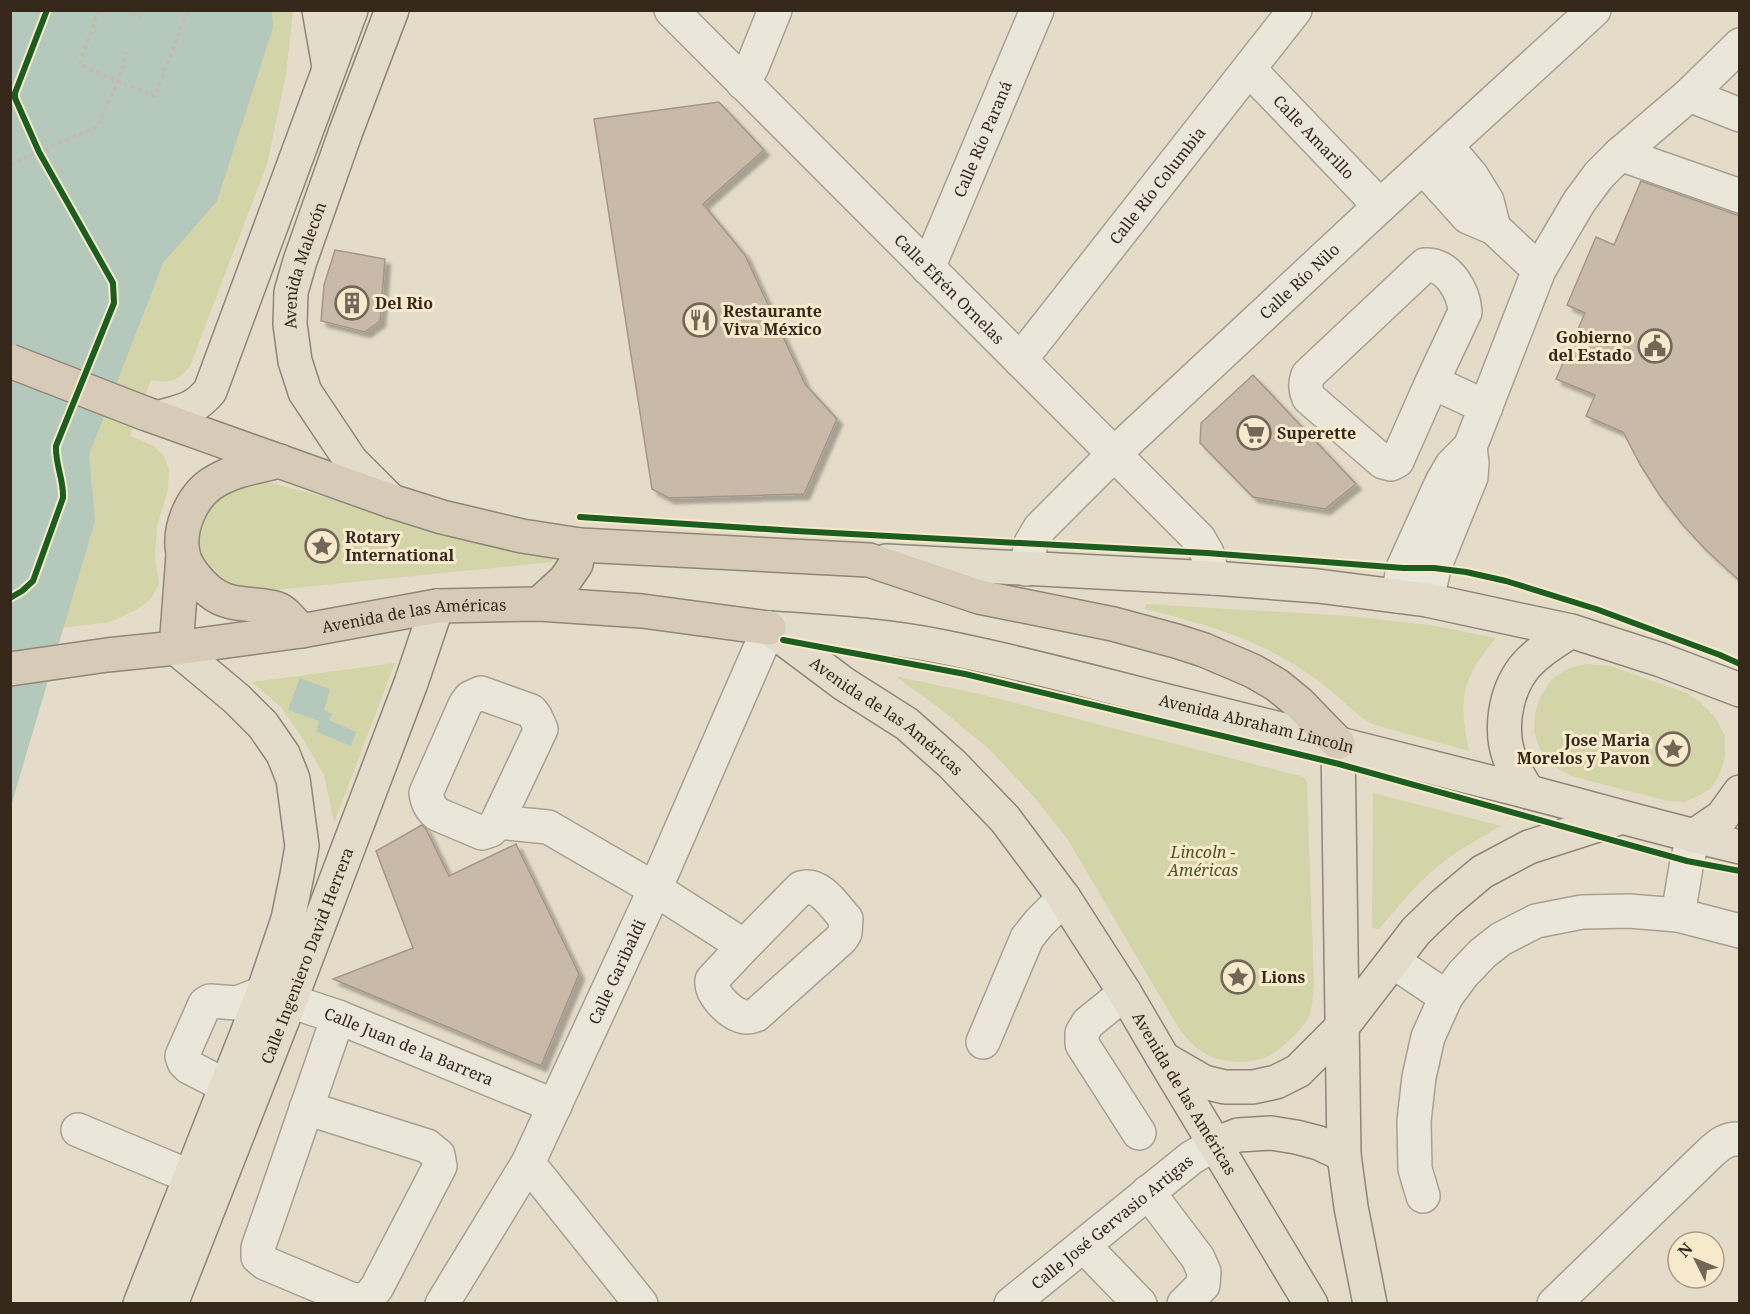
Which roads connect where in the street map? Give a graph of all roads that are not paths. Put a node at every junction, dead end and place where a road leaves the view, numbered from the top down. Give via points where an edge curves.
1 (319, 10) edge
2 (351, 10) edge
3 (392, 10) edge
4 (671, 10) edge
5 (775, 10) edge
6 (1037, 10) edge
7 (1295, 10) edge
8 (1594, 10) edge
9 (1740, 45) edge
10 (329, 67) junction
11 (1249, 69) junction
12 (743, 82) junction
13 (1689, 95) junction
14 (1740, 115) edge
15 (1620, 154) junction
16 (1435, 156) junction
17 (1740, 196) edge
18 (1380, 206) junction
19 (928, 268) junction
20 (1539, 270) junction
21 (1020, 360) junction
22 (10, 361) edge
23 (1432, 382) junction
24 (1486, 407) junction
25 (152, 415) junction
26 (1114, 454) junction
27 (280, 461) junction
28 (391, 501) junction
29 (580, 544) junction
30 (183, 555) junction
31 (868, 560) junction
32 (1026, 569) junction
33 (1213, 578) junction
34 (1412, 598) junction
35 (539, 604) junction
36 (437, 606) junction
37 (769, 628) junction
38 (301, 631) junction
39 (1571, 631) junction
40 (176, 648) junction
41 (10, 669) edge
42 (1739, 690) edge
43 (1338, 743) junction
44 (1528, 792) junction
45 (1740, 792) edge
46 (1619, 818) junction
47 (497, 822) dead end
48 (1694, 836) junction
49 (1740, 847) edge
50 (655, 889) junction
51 (1064, 898) junction
52 (1678, 915) junction
53 (302, 924) junction
54 (1740, 931) edge
55 (744, 946) dead end
56 (1394, 962) junction
57 (1125, 993) junction
58 (276, 997) junction
59 (1446, 997) junction
60 (338, 1017) junction
61 (1342, 1027) junction
62 (983, 1042) dead end
63 (1163, 1058) junction
64 (226, 1086) junction
65 (555, 1106) junction
66 (306, 1108) junction
67 (78, 1130) dead end
68 (1139, 1133) dead end
69 (1215, 1144) junction
70 (1725, 1146) edge
71 (1344, 1155) junction
72 (528, 1163) junction
73 (203, 1182) junction
74 (1148, 1192) junction
75 (1423, 1196) dead end
76 (1084, 1246) junction
77 (1305, 1301) edge
78 (140, 1304) edge
79 (171, 1304) edge
80 (442, 1304) edge
81 (641, 1304) edge
82 (1011, 1304) edge
83 (1140, 1304) edge
84 (1184, 1304) edge
85 (1370, 1304) edge
86 (1554, 1304) edge

1 - 10 main road
2 - 10 main road
3 - 28 main road, Avenida Malecón via 300,261 291,292 290,324 295,361 305,392 351,461
4 - 12 street, Calle Efrén Ornelas
5 - 12 street
6 - 19 street, Calle Río Paraná
7 - 11 street, Calle Río Columbia
8 - 16 street, Calle Río Nilo
9 - 13 street
10 - 25 main road via 210,391 189,410
11 - 18 street, Calle Amarillo
11 - 21 street, Calle Río Columbia
12 - 19 street, Calle Efrén Ornelas
13 - 14 street
13 - 15 street
15 - 17 street
15 - 20 street via 1578,202
16 - 18 street, Calle Río Nilo
16 - 20 street via 1468,217 1494,228
18 - 26 street, Calle Río Nilo
19 - 21 street, Calle Efrén Ornelas
20 - 24 street
21 - 26 street, Calle Efrén Ornelas
22 - 25 highway, bridge
23 - 23 street via 1397,460 1391,464 1383,462 1309,398 1306,390 1308,375 1425,266 1431,265 1442,269 1459,289 1465,312
23 - 24 street
24 - 34 street via 1470,447 1471,477 1434,568
25 - 27 highway
26 - 32 street, Calle Río Nilo via 1040,528 1031,543
26 - 33 street, Calle Efrén Ornelas via 1199,539
27 - 28 highway
27 - 30 highway via 236,471 209,485 186,520
28 - 29 highway via 522,536
29 - 31 highway
29 - 35 highway via 576,564
30 - 38 highway via 195,578 213,594 231,602 280,609
30 - 40 highway
31 - 32 main road
31 - 43 highway via 979,597 1113,624 1204,650 1277,685
32 - 33 main road
33 - 34 main road
34 - 39 main road
35 - 36 highway, Avenida de las Américas
35 - 37 highway, Avenida de las Américas via 642,611
36 - 38 highway, Avenida de las Américas
36 - 53 main road, Calle Ingeniero David Herrera via 411,683
37 - 43 main road, Avenida Abraham Lincoln via 936,645
37 - 50 street, Calle Garibaldi
37 - 51 main road, Avenida de las Américas via 844,684 907,724 952,764 1005,819
38 - 40 highway, Avenida de las Américas
39 - 42 main road
39 - 44 main road via 1523,669 1508,700 1504,732 1509,758
40 - 41 highway, Avenida de las Américas
40 - 53 main road, Calle Ingeniero David Herrera via 237,699 263,725 283,754 293,779 299,818 302,846 297,875
43 - 44 main road, Avenida Abraham Lincoln
43 - 61 main road
44 - 46 main road, Avenida Abraham Lincoln
45 - 48 main road via 1722,817
46 - 48 main road, Avenida Abraham Lincoln
46 - 56 main road via 1529,847 1482,872 1416,931
47 - 50 street via 548,827
48 - 49 main road, Avenida Abraham Lincoln
48 - 52 street
50 - 55 street
50 - 65 street, Calle Garibaldi
51 - 57 main road, Avenida de las Américas
51 - 62 street via 1027,938
52 - 54 street
52 - 59 street via 1582,912 1536,921 1483,953
53 - 58 main road, Calle Ingeniero David Herrera
56 - 59 street
56 - 61 main road
57 - 63 main road, Avenida de las Américas
57 - 68 street via 1088,1023 1082,1033 1082,1044
58 - 60 street, Calle Juan de la Barrera
58 - 64 main road, Calle Ingeniero David Herrera
58 - 64 street via 205,1004 182,1056 189,1067
58 - 73 main road, Calle Ingeniero David Herrera
59 - 75 street via 1428,1037 1419,1077 1414,1121 1415,1169
60 - 65 street, Calle Juan de la Barrera
60 - 66 street
61 - 63 main road via 1298,1071 1253,1088 1204,1082
61 - 71 main road
63 - 69 main road, Avenida de las Américas
64 - 73 main road, Calle Ingeniero David Herrera
65 - 72 street, Calle Garibaldi
66 - 66 street via 258,1257 352,1300 368,1299 440,1166 438,1155 426,1146
67 - 73 street
69 - 71 main road via 1238,1135 1271,1133 1319,1143
69 - 74 street, Calle José Gervasio Artigas
69 - 77 main road, Avenida de las Américas
70 - 86 street
71 - 85 main road
72 - 80 street, Calle Garibaldi
72 - 81 street
73 - 78 main road, Calle Ingeniero David Herrera
73 - 79 main road, Calle Ingeniero David Herrera
74 - 76 street, Calle José Gervasio Artigas
74 - 84 street via 1198,1258 1204,1272 1203,1285
76 - 82 street, Calle José Gervasio Artigas
76 - 83 street

